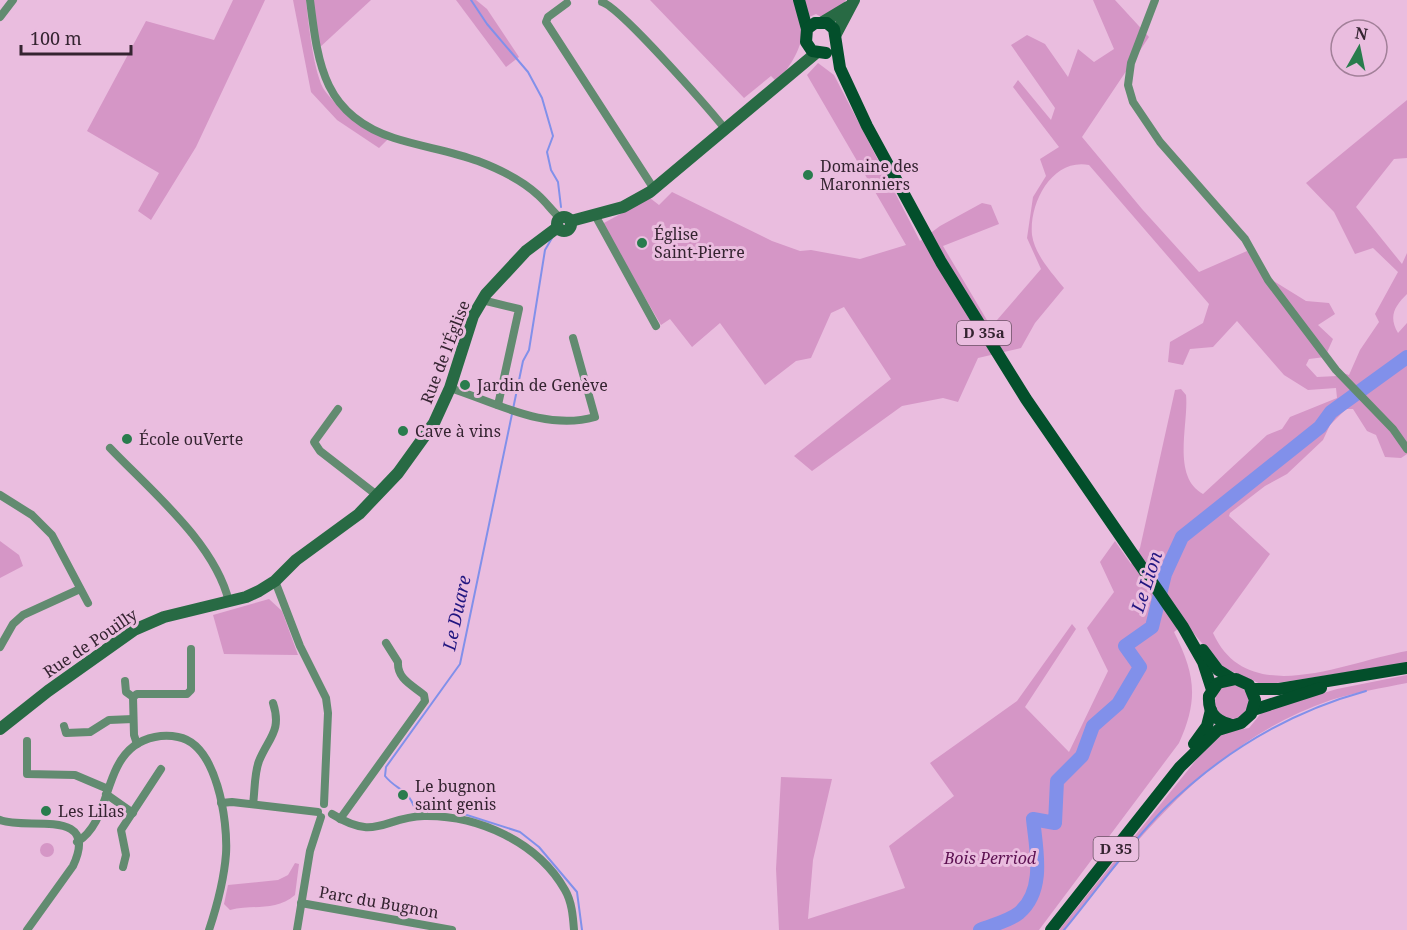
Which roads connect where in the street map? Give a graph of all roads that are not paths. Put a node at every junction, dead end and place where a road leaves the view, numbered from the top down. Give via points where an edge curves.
1 (13, 0) edge
2 (310, 0) edge
3 (799, 0) edge
4 (1155, 0) edge
5 (602, 2) dead end
6 (567, 3) dead end
7 (851, 3) edge
8 (0, 17) edge
9 (816, 24) junction
10 (806, 42) junction
11 (828, 46) junction
12 (794, 70) junction
13 (726, 130) junction
14 (654, 189) junction
15 (595, 215) junction
16 (563, 222) junction
17 (482, 300) junction
18 (656, 326) dead end
19 (573, 338) dead end
20 (450, 388) junction
21 (498, 405) junction
22 (338, 408) dead end
23 (110, 448) dead end
24 (1407, 449) edge
25 (0, 495) edge
26 (378, 496) junction
27 (271, 584) junction
28 (80, 589) junction
29 (229, 602) junction
30 (88, 603) dead end
31 (1183, 627) junction
32 (386, 643) dead end
33 (0, 647) edge
34 (191, 649) dead end
35 (1407, 668) edge
36 (1371, 674) junction
37 (1231, 678) junction
38 (125, 681) dead end
39 (1252, 689) junction
40 (1212, 690) junction
41 (133, 697) junction
42 (273, 703) dead end
43 (1210, 710) junction
44 (1253, 710) junction
45 (133, 719) junction
46 (1228, 724) junction
47 (64, 726) dead end
48 (0, 729) edge
49 (27, 741) dead end
50 (137, 744) junction
51 (1180, 767) junction
52 (161, 769) dead end
53 (107, 792) junction
54 (221, 803) junction
55 (253, 804) junction
56 (324, 804) junction
57 (133, 813) junction
58 (320, 815) junction
59 (336, 817) junction
60 (0, 820) edge
61 (77, 842) junction
62 (123, 867) dead end
63 (302, 903) junction
64 (27, 930) edge
65 (209, 930) edge
66 (297, 930) edge
67 (452, 930) edge
68 (574, 930) edge
69 (1051, 930) edge

1 - 8 street
2 - 16 street via 322,73 347,111 390,137 501,171 535,192
3 - 9 main road
4 - 24 street via 1131,63 1128,85 1133,102 1160,142 1245,239 1268,280 1336,370
5 - 13 street via 634,30
6 - 14 street via 546,22
7 - 9 street, Rue de l'Église
7 - 11 street, Rue de l'Église
9 - 10 main road
9 - 11 main road via 831,25
10 - 11 main road
10 - 12 street, Rue de l'Église
11 - 12 street, Rue de l'Église
11 - 31 main road, D 35a via 941,262 1026,399
12 - 13 street, Rue de l'Église
13 - 14 street, Rue de l'Église
14 - 15 street, Rue de l'Église via 623,207
15 - 16 street, Rue de l'Église
15 - 18 street
16 - 17 street, Rue de l'Église via 526,250
17 - 20 street, Rue de l'Église
17 - 21 street via 519,309
19 - 21 street via 595,417 569,422
20 - 21 street
20 - 26 street, Rue de l'Église via 426,435
22 - 26 street via 314,442 320,451
23 - 29 street via 211,558
25 - 28 street via 32,514 47,529
26 - 27 street, Rue de l'Église
27 - 29 street, Rue de l'Église
27 - 56 street via 291,616 300,646 326,698
28 - 30 street
28 - 33 street via 23,615
29 - 48 street, Rue de Pouilly via 164,617 134,630
31 - 37 main road, D 35a via 1218,670
31 - 40 main road, D 35a via 1203,662
32 - 59 street via 398,662 401,677 426,698
34 - 41 street via 188,694
35 - 36 main road
36 - 39 main road via 1279,689
36 - 44 main road
37 - 39 main road
37 - 40 main road via 1222,680
38 - 41 street via 126,692
39 - 44 main road
40 - 43 main road
41 - 45 street
42 - 55 street via 275,732 260,761
43 - 46 main road via 1219,721
43 - 51 main road, D 35 via 1206,726
44 - 46 main road via 1241,723
45 - 47 street via 109,720 90,732 66,733
45 - 50 street
46 - 51 main road, D 35 via 1212,734
49 - 53 street via 27,774 75,775
50 - 53 street via 123,757
50 - 54 street via 172,736 198,745 209,763
51 - 69 main road, D 35
52 - 57 street
53 - 57 street
53 - 61 street via 92,829
54 - 55 street
54 - 65 street via 226,852
55 - 58 street
56 - 58 street, Parc du Bugnon
56 - 59 street via 331,807
57 - 62 street via 121,830 126,855
58 - 59 street
58 - 63 street, Parc du Bugnon
59 - 68 street via 361,828 416,817 442,818 516,839 565,889
60 - 61 street via 14,824 61,824 71,830
61 - 64 street via 73,866
63 - 66 street, Parc du Bugnon
63 - 67 street, Parc du Bugnon

